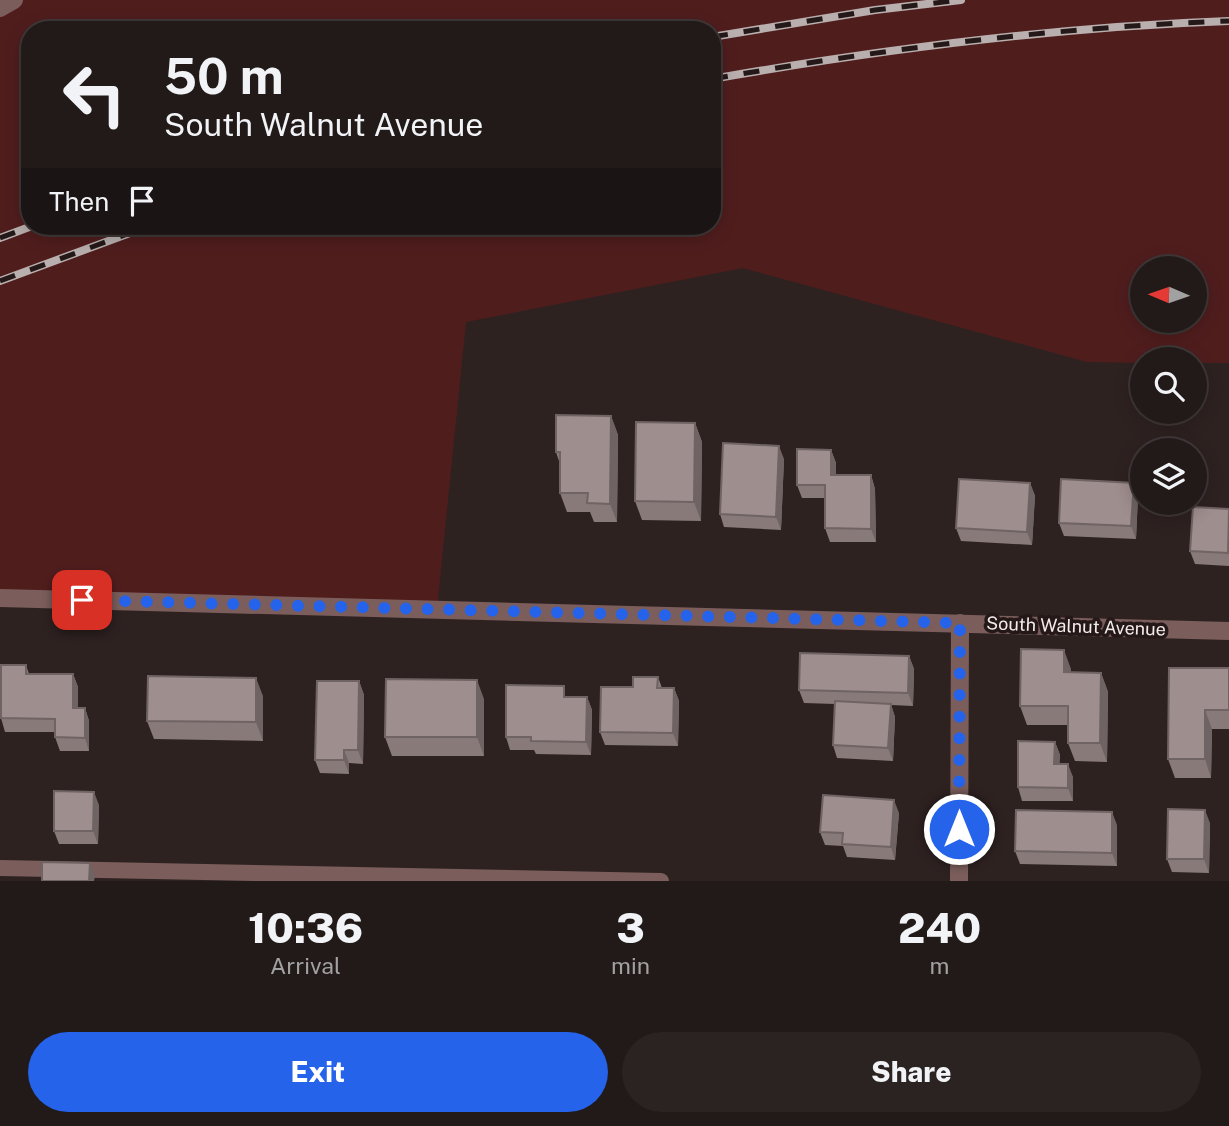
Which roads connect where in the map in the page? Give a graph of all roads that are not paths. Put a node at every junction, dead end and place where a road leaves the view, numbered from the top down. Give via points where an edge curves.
1 (14, 0) edge
2 (0, 8) edge
3 (0, 598) edge
4 (960, 623) junction
5 (1229, 631) edge
6 (0, 869) edge
7 (499, 880) edge
8 (661, 881) edge
9 (959, 881) edge

1 - 2 street
3 - 4 street, South Walnut Avenue
4 - 5 street, South Walnut Avenue
4 - 9 street
6 - 7 lane
7 - 8 lane

